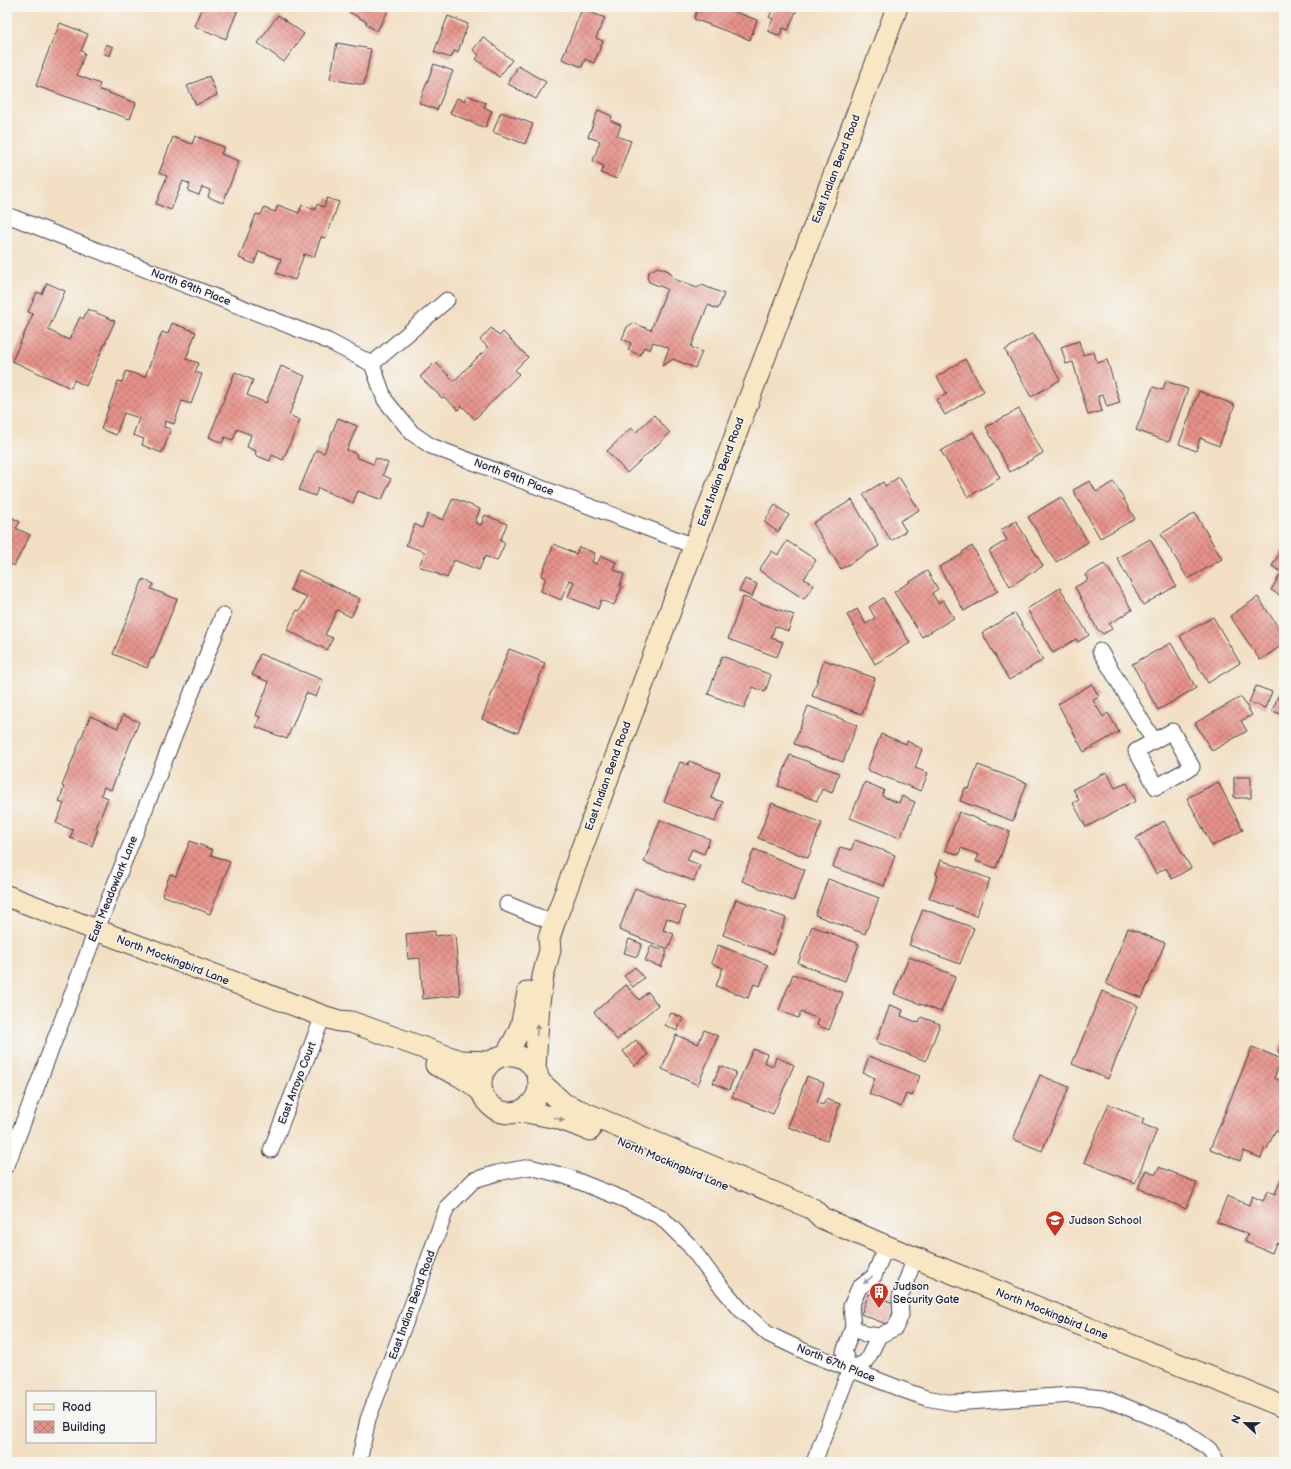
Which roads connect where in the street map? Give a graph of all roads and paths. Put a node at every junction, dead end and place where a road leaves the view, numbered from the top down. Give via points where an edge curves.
1 (896, 7) edge
2 (7, 215) edge
3 (447, 300) dead end
4 (372, 364) junction
5 (694, 546) junction
6 (223, 615) dead end
7 (1100, 651) dead end
8 (1154, 741) dead end
9 (7, 896) edge
10 (507, 904) dead end
11 (551, 930) junction
12 (96, 931) junction
13 (331, 1019) junction
14 (498, 1058) junction
15 (537, 1075) junction
16 (482, 1092) junction
17 (521, 1111) junction
18 (271, 1150) dead end
19 (7, 1165) edge
20 (497, 1173) joint
21 (822, 1218) junction
22 (886, 1246) junction
23 (915, 1258) junction
24 (854, 1327) junction
25 (879, 1336) junction
26 (850, 1369) junction
27 (1284, 1407) edge
28 (359, 1462) edge
29 (814, 1462) edge
30 (1217, 1462) edge

1 - 5 street, East Indian Bend Road
2 - 4 street, North 69th Place via 328,341
3 - 4 street
4 - 5 street, North 69th Place via 385,400 412,433 431,446
5 - 11 street, East Indian Bend Road
6 - 12 street, East Meadowlark Lane
7 - 8 street
9 - 12 street, North Mockingbird Lane
10 - 11 street
11 - 14 street, East Indian Bend Road via 533,971 521,1026 516,1037
15 -> 11 street, East Indian Bend Road via 539,1003 550,950
12 - 13 street, North Mockingbird Lane
12 - 19 street, East Meadowlark Lane
13 - 14 street, North Mockingbird Lane via 351,1022 460,1061
13 - 16 street, North Mockingbird Lane via 348,1030 459,1075
13 - 18 street, East Arroyo Court
14 - 15 street, North Mockingbird Lane via 521,1057 530,1062
14 - 16 street via 486,1067 482,1075
15 - 17 street via 538,1088 533,1102
15 - 21 street, North Mockingbird Lane via 564,1104 813,1209
16 - 17 street, North Mockingbird Lane via 484,1099 497,1110 505,1113
17 -> 21 street, North Mockingbird Lane via 579,1125 808,1221
20 - 26 street, North 67th Place via 530,1167 565,1176 661,1217 690,1246 741,1310 768,1334
20 - 28 street, East Indian Bend Road via 474,1180 447,1208 368,1419
21 - 22 street, North Mockingbird Lane
22 - 23 street, North Mockingbird Lane
22 -> 24 street via 874,1276 859,1288 851,1306
23 - 25 street via 900,1297 901,1315 895,1328
23 - 27 street, North Mockingbird Lane
24 - 25 street via 865,1334
24 - 26 street via 844,1352
25 - 26 street via 866,1362
26 - 29 street
26 - 30 street, North 67th Place via 926,1398 954,1403 1072,1395 1104,1398 1183,1430 1209,1449

